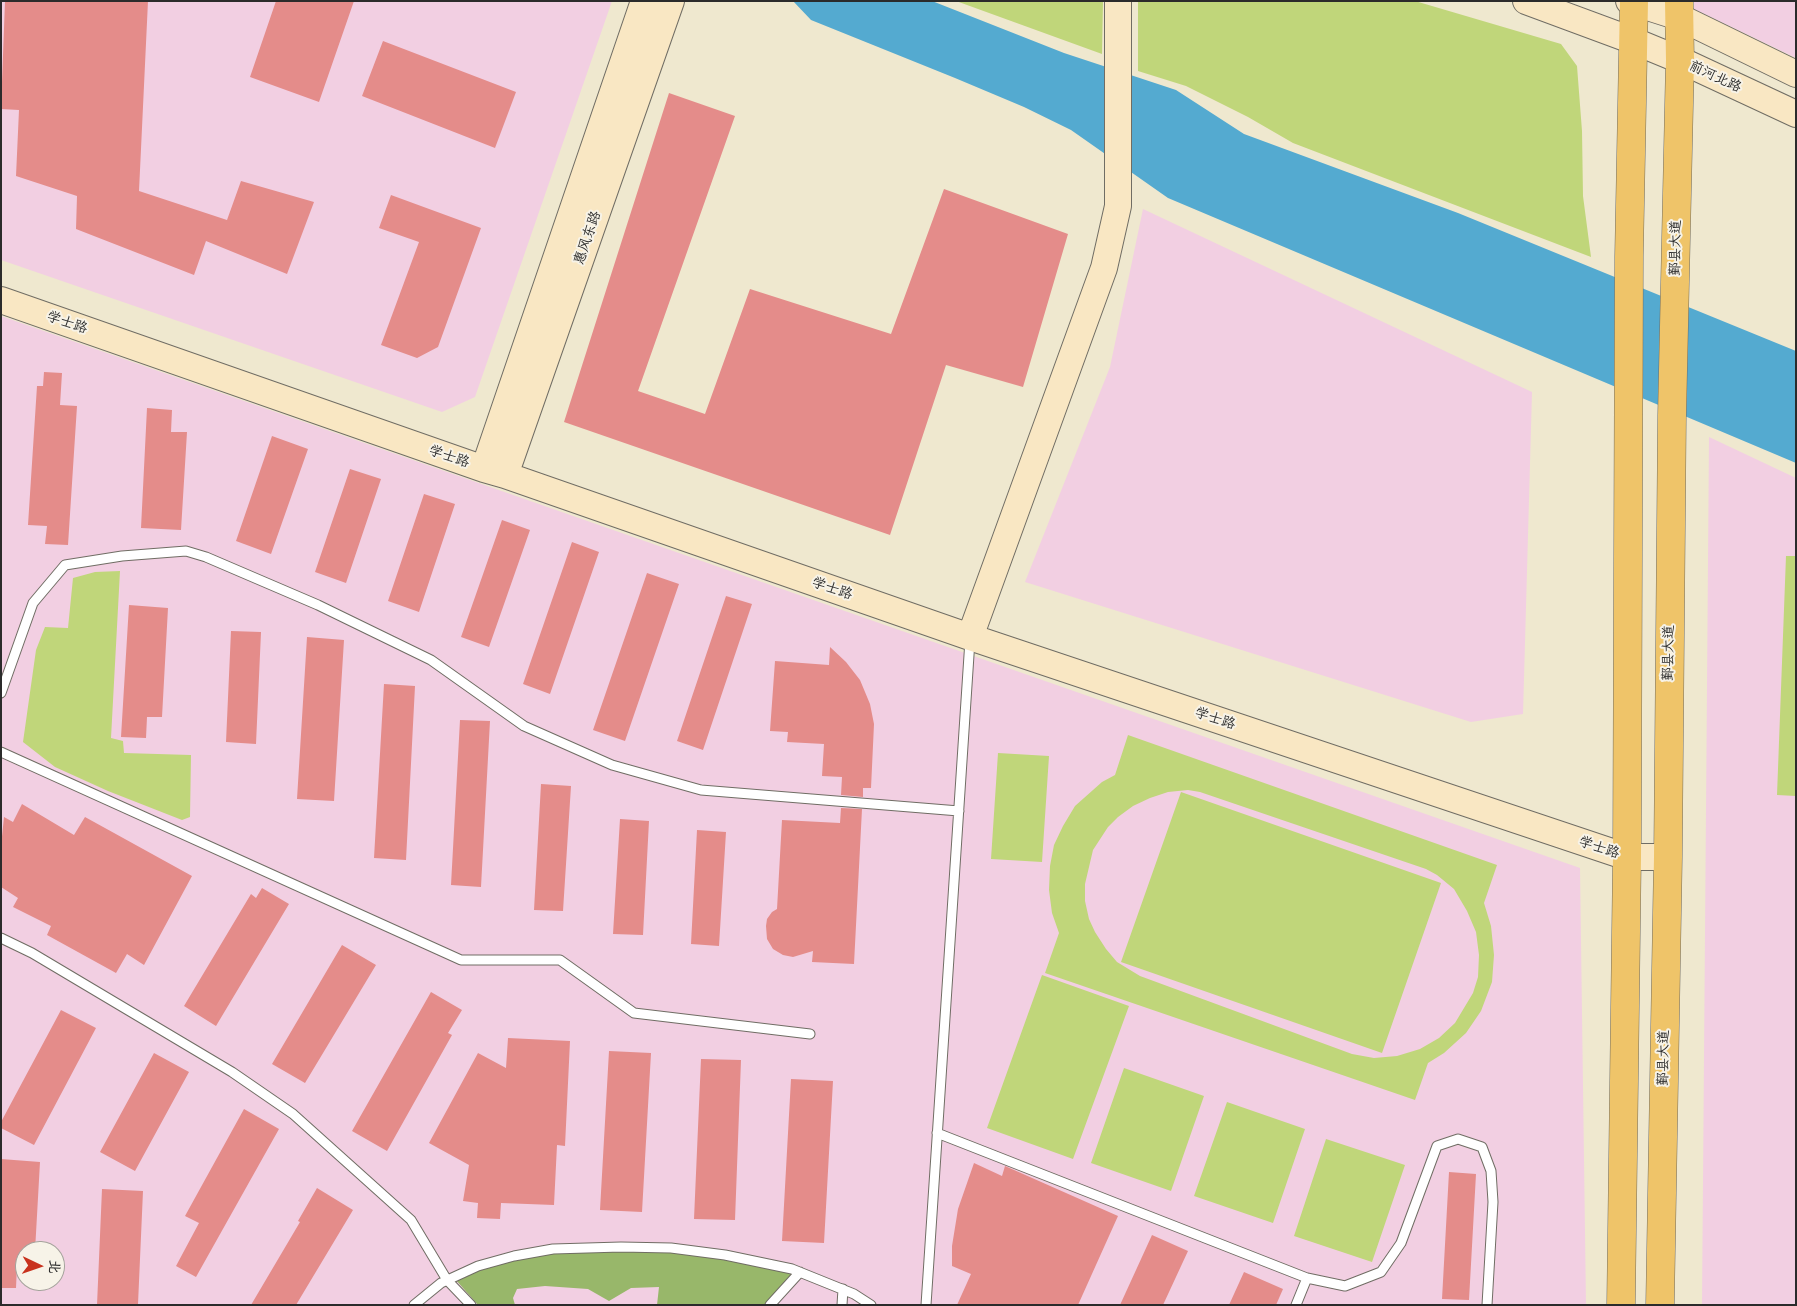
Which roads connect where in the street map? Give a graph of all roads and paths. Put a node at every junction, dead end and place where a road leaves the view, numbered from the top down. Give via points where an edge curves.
1 (1526, 1) edge
2 (1632, 2) edge
3 (661, 4) edge
4 (1118, 7) edge
5 (1679, 9) edge
6 (1634, 41) junction
7 (1680, 60) junction
8 (1796, 74) edge
9 (1796, 114) edge
10 (1, 300) edge
11 (495, 472) junction
12 (970, 637) junction
13 (1, 693) edge
14 (1, 752) edge
15 (959, 811) junction
16 (1626, 857) junction
17 (1668, 857) junction
18 (1, 938) edge
19 (810, 1034) dead end
20 (938, 1133) junction
21 (800, 1272) junction
22 (1307, 1278) junction
23 (447, 1280) junction
24 (842, 1290) junction
25 (414, 1305) edge
26 (471, 1305) edge
27 (770, 1305) edge
28 (842, 1305) edge
29 (871, 1305) edge
30 (926, 1305) edge
31 (1296, 1305) edge
32 (1487, 1305) edge
33 (1621, 1305) edge
34 (1660, 1305) edge

1 - 6 street, 前河北路
2 - 5 street
2 - 6 main road
3 - 11 street, 惠风东路
4 - 12 street via 1118,206 1104,268
5 - 7 main road, 鄞县大道
5 - 8 street
6 - 7 street, 前河北路
6 - 16 main road via 1629,256
7 - 9 street, 前河北路
7 - 17 main road, 鄞县大道 via 1672,415
10 - 11 street, 学士路
11 - 12 street, 学士路
12 - 15 lane
12 - 16 street, 学士路
13 - 15 lane via 33,603 64,565 186,551 318,605 430,660 524,726 612,765 701,790
14 - 19 lane via 461,960 560,960 634,1013
15 - 20 lane
16 - 17 street, 学士路
16 - 33 main road
17 - 34 main road, 鄞县大道
18 - 23 lane via 32,953 232,1072 293,1114 411,1220
20 - 22 lane
20 - 30 lane
21 - 23 lane via 725,1255 671,1248 621,1247 553,1249 514,1256 478,1266
21 - 24 lane
21 - 27 lane
22 - 31 lane
22 - 32 lane via 1345,1286 1381,1272 1401,1243 1437,1146 1458,1139 1482,1147 1491,1171 1493,1202
23 - 25 lane
23 - 26 lane
24 - 28 lane
24 - 29 lane

